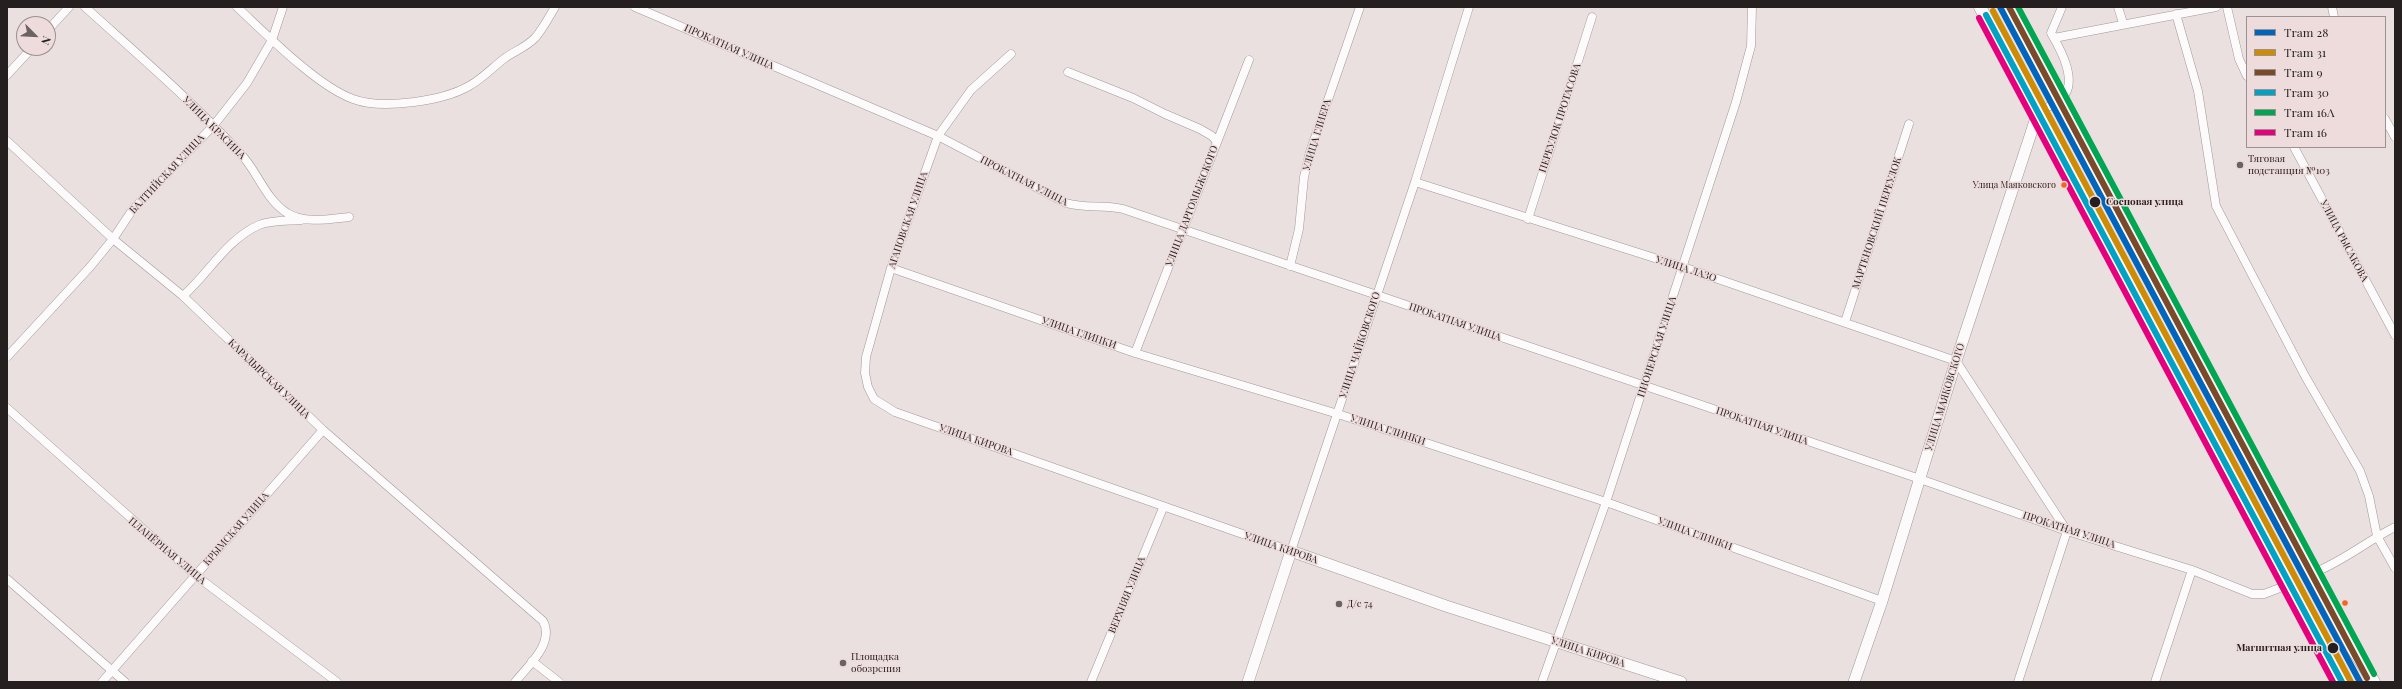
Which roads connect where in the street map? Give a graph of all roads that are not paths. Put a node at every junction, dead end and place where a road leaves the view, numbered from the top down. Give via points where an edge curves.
1 (69, 7) edge
2 (85, 7) edge
3 (237, 7) edge
4 (283, 7) edge
5 (555, 7) edge
6 (635, 7) edge
7 (1360, 7) edge
8 (1469, 7) edge
9 (1752, 7) edge
10 (1980, 7) edge
11 (2009, 7) edge
12 (2062, 7) edge
13 (2118, 7) edge
14 (2216, 7) edge
15 (2227, 7) edge
16 (2176, 14) junction
17 (1592, 18) dead end
18 (56, 21) edge
19 (2123, 23) junction
20 (2054, 38) junction
21 (272, 40) junction
22 (1011, 54) dead end
23 (25, 56) edge
24 (1249, 60) dead end
25 (1068, 72) dead end
26 (2246, 74) edge
27 (7, 75) edge
28 (2060, 100) junction
29 (2038, 112) junction
30 (2386, 121) edge
31 (214, 124) junction
32 (1909, 124) dead end
33 (938, 136) junction
34 (2395, 137) edge
35 (7, 141) edge
36 (1217, 142) junction
37 (2295, 148) edge
38 (1415, 182) junction
39 (349, 218) dead end
40 (1528, 219) junction
41 (306, 220) junction
42 (1183, 229) junction
43 (113, 239) junction
44 (1290, 266) junction
45 (1683, 267) junction
46 (891, 268) junction
47 (183, 296) junction
48 (1376, 296) junction
49 (1846, 322) junction
50 (2395, 335) edge
51 (1135, 353) junction
52 (7, 357) edge
53 (1956, 362) junction
54 (1643, 386) junction
55 (883, 407) joint
56 (7, 408) edge
57 (1338, 414) junction
58 (323, 430) junction
59 (1920, 479) junction
60 (1606, 502) junction
61 (1163, 508) junction
62 (2395, 527) edge
63 (2067, 531) junction
64 (2377, 536) junction
65 (1291, 551) junction
66 (2395, 568) edge
67 (2192, 570) junction
68 (2313, 573) junction
69 (196, 575) junction
70 (7, 579) edge
71 (2290, 584) junction
72 (1882, 601) junction
73 (1556, 642) junction
74 (532, 662) junction
75 (112, 670) junction
76 (102, 682) edge
77 (125, 682) edge
78 (337, 682) edge
79 (515, 682) edge
80 (559, 682) edge
81 (1091, 682) edge
82 (1248, 682) edge
83 (1542, 682) edge
84 (1681, 682) edge
85 (1854, 682) edge
86 (2018, 682) edge
87 (2155, 682) edge
88 (2343, 682) edge
89 (2374, 682) edge

1 - 18 street
2 - 31 street, УЛИЦА КРАСИНА
3 - 21 street
4 - 21 street, БАЛТИЙСКАЯ УЛИЦА
5 - 21 street via 536,36 525,47 492,67 471,85 448,95 389,104 354,100 338,92
6 - 33 street, ПРОКАТНАЯ УЛИЦА
7 - 44 street, УЛИЦА ГЛИЕРА via 1310,152 1304,177 1299,229
8 - 38 street, УЛИЦА ЧАЙКОВСКОГО
9 - 45 street, ПИОНЕРСКАЯ УЛИЦА via 1751,46 1736,102
10 - 29 main road
11 - 28 main road
12 - 20 street via 2051,34
13 - 19 street
14 - 16 street
15 - 26 street
16 - 19 street
16 - 64 street via 2198,91 2216,206 2305,376 2360,471 2369,496
17 - 40 street, ПЕРЕУЛОК ПРОТАСОВА
19 - 20 street
20 - 28 street via 2068,73 2067,88
21 - 31 street, БАЛТИЙСКАЯ УЛИЦА via 247,83
22 - 33 street, АГАПОВСКАЯ УЛИЦА via 971,90
23 - 27 street
24 - 36 street, УЛИЦА ДАРГОМЫЖСКОГО
25 - 36 street via 1200,129
28 - 29 street
28 - 68 main road
29 - 53 main road, УЛИЦА МАЯКОВСКОГО
29 - 71 main road
30 - 34 street
31 - 41 street, УЛИЦА КРАСИНА via 247,160 267,194 288,213
31 - 43 street, БАЛТИЙСКАЯ УЛИЦА via 133,209
32 - 49 street, МАРТЕНОВСКИЙ ПЕРЕУЛОК
33 - 42 street, ПРОКАТНАЯ УЛИЦА via 1066,203 1087,208 1114,207
33 - 46 street, АГАПОВСКАЯ УЛИЦА
35 - 43 street, КАРАДЫРСКАЯ УЛИЦА
36 - 42 street, УЛИЦА ДАРГОМЫЖСКОГО
37 - 50 street, УЛИЦА РЫСАКОВА
38 - 40 street, УЛИЦА ЛАЗО
38 - 48 street, УЛИЦА ЧАЙКОВСКОГО
39 - 41 street, УЛИЦА КРАСИНА
40 - 45 street, УЛИЦА ЛАЗО
41 - 47 street via 259,225 246,233
42 - 44 street, ПРОКАТНАЯ УЛИЦА
42 - 51 street, УЛИЦА ДАРГОМЫЖСКОГО
43 - 47 street, КАРАДЫРСКАЯ УЛИЦА
43 - 52 street, БАЛТИЙСКАЯ УЛИЦА
44 - 48 street, ПРОКАТНАЯ УЛИЦА
45 - 49 street, УЛИЦА ЛАЗО
45 - 54 street, ПИОНЕРСКАЯ УЛИЦА
46 - 51 street, УЛИЦА ГЛИНКИ
46 - 55 street, АГАПОВСКАЯ УЛИЦА via 865,363 868,387 874,399
47 - 58 street, КАРАДЫРСКАЯ УЛИЦА
48 - 54 street, ПРОКАТНАЯ УЛИЦА
48 - 57 street, УЛИЦА ЧАЙКОВСКОГО
49 - 53 street, УЛИЦА ЛАЗО
51 - 57 street, УЛИЦА ГЛИНКИ
53 - 59 main road, УЛИЦА МАЯКОВСКОГО
53 - 63 street
54 - 59 street, ПРОКАТНАЯ УЛИЦА
54 - 60 street, ПИОНЕРСКАЯ УЛИЦА
55 - 61 street, УЛИЦА КИРОВА
56 - 69 street, ПЛАНЁРНАЯ УЛИЦА
57 - 60 street, УЛИЦА ГЛИНКИ
57 - 65 street, УЛИЦА ЧАЙКОВСКОГО
58 - 69 street, КРЫМСКАЯ УЛИЦА
58 - 74 street, КАРАДЫРСКАЯ УЛИЦА via 543,621 547,634 543,647
59 - 63 street, ПРОКАТНАЯ УЛИЦА
59 - 72 main road, УЛИЦА МАЯКОВСКОГО
60 - 72 street, УЛИЦА ГЛИНКИ
60 - 73 street, ПИОНЕРСКАЯ УЛИЦА
61 - 65 street, УЛИЦА КИРОВА
61 - 81 street, ВЕРХНЯЯ УЛИЦА
62 - 64 street
63 - 67 street, ПРОКАТНАЯ УЛИЦА
63 - 86 street
64 - 66 street
64 - 68 street via 2334,565
65 - 73 main road, УЛИЦА КИРОВА
65 - 82 main road, УЛИЦА ЧАЙКОВСКОГО
67 - 71 street, ПРОКАТНАЯ УЛИЦА via 2252,594 2264,594
67 - 87 street
68 - 89 main road
69 - 75 street, КРЫМСКАЯ УЛИЦА
69 - 78 street, ПЛАНЁРНАЯ УЛИЦА
70 - 75 street
71 - 88 main road
72 - 85 main road, УЛИЦА МАЯКОВСКОГО
73 - 83 street, ПИОНЕРСКАЯ УЛИЦА
73 - 84 main road, УЛИЦА КИРОВА
74 - 79 street, КАРАДЫРСКАЯ УЛИЦА
74 - 80 street
75 - 76 street, КРЫМСКАЯ УЛИЦА
75 - 77 street

